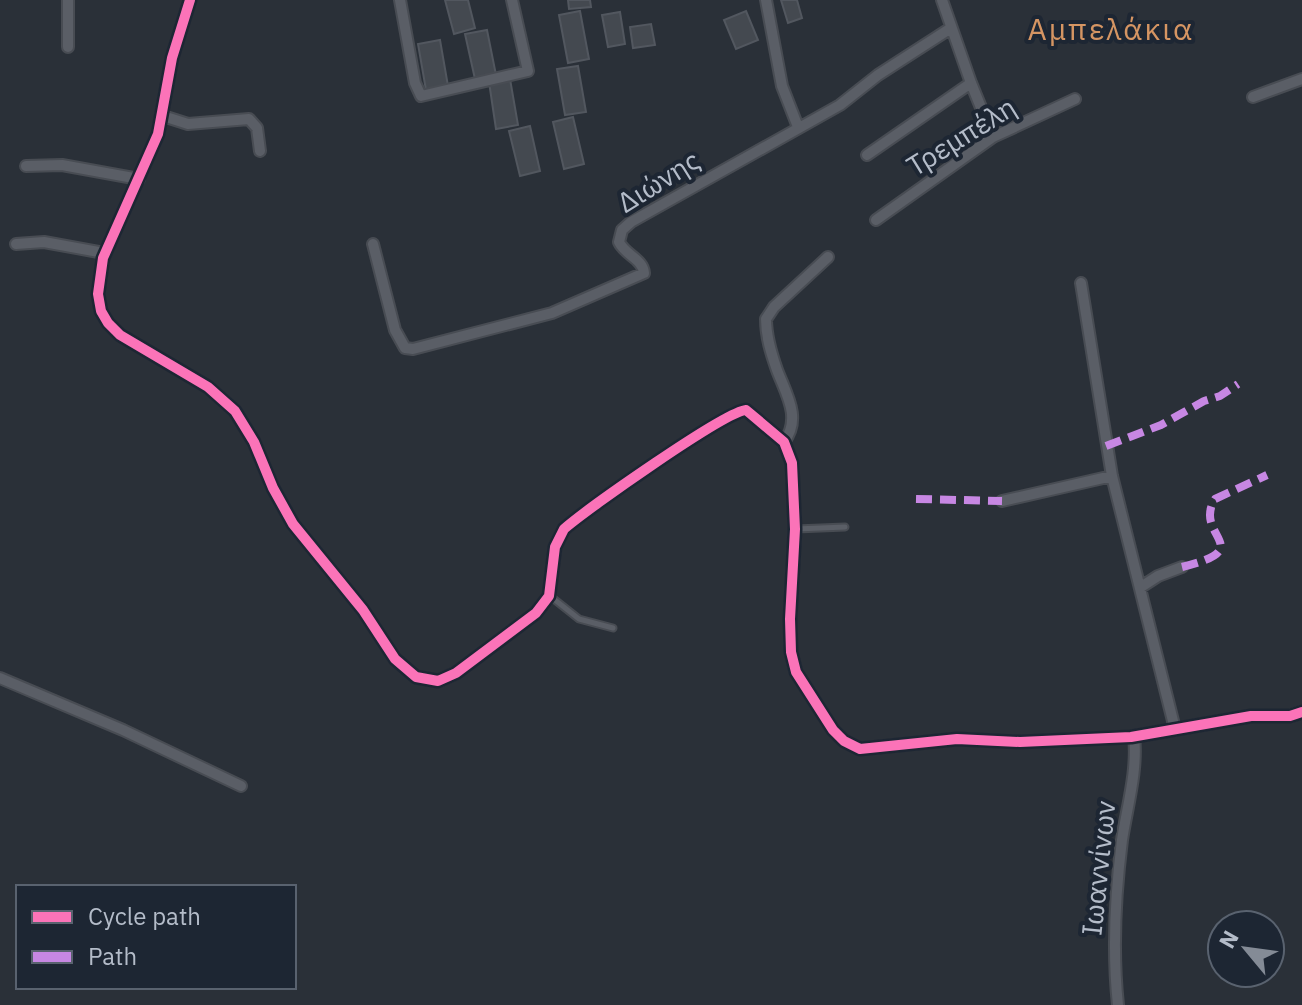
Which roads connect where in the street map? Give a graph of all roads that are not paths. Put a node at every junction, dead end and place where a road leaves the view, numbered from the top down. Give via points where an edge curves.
1 (68, 0) edge
2 (190, 0) edge
3 (400, 0) edge
4 (512, 0) edge
5 (766, 0) edge
6 (942, 0) edge
7 (951, 28) junction
8 (68, 47) dead end
9 (1302, 79) edge
10 (971, 83) junction
11 (1253, 97) dead end
12 (1075, 99) dead end
13 (163, 116) junction
14 (798, 127) junction
15 (993, 137) junction
16 (260, 151) dead end
17 (867, 155) dead end
18 (26, 166) dead end
19 (139, 179) junction
20 (876, 220) dead end
21 (16, 244) dead end
22 (373, 244) dead end
23 (104, 253) junction
24 (828, 257) dead end
25 (1081, 283) dead end
26 (784, 442) junction
27 (1112, 476) junction
28 (1002, 501) dead end
29 (845, 527) dead end
30 (795, 529) junction
31 (1182, 567) dead end
32 (1141, 587) junction
33 (549, 596) junction
34 (613, 628) dead end
35 (0, 678) edge
36 (1302, 712) edge
37 (1175, 729) junction
38 (1134, 736) junction
39 (241, 786) dead end
40 (1118, 1005) edge

1 - 8 street
2 - 13 street via 172,58
3 - 4 street via 421,96 528,71
5 - 14 street via 782,86
6 - 7 street
7 - 10 street
7 - 14 street, Διώνης via 840,105
9 - 11 street
10 - 15 street
10 - 17 street
12 - 15 street, Τρεμπέλη
13 - 16 street via 188,124 249,119 257,128
13 - 19 street
14 - 22 street, Διώνης via 631,222 619,242 641,263 641,276 552,313 405,348 395,330
15 - 20 street, Τρεμπέλη
18 - 19 street via 62,165
19 - 23 street
21 - 23 street via 44,242
23 - 33 street via 98,298 108,323 208,387 235,411 288,517 407,671 438,681 456,673 536,613
24 - 26 street via 766,319 769,347 793,411
25 - 27 street
26 - 30 street via 792,463
26 - 33 street via 746,410 705,431 564,529 555,547
27 - 28 street
27 - 32 street
29 - 30 lane
30 - 38 street via 793,662 844,741 860,749 957,739 1020,742
31 - 32 street
32 - 37 street
33 - 34 lane via 579,619
35 - 39 street
36 - 37 street
37 - 38 street
38 - 40 street, Ιωαννίνων via 1114,912

